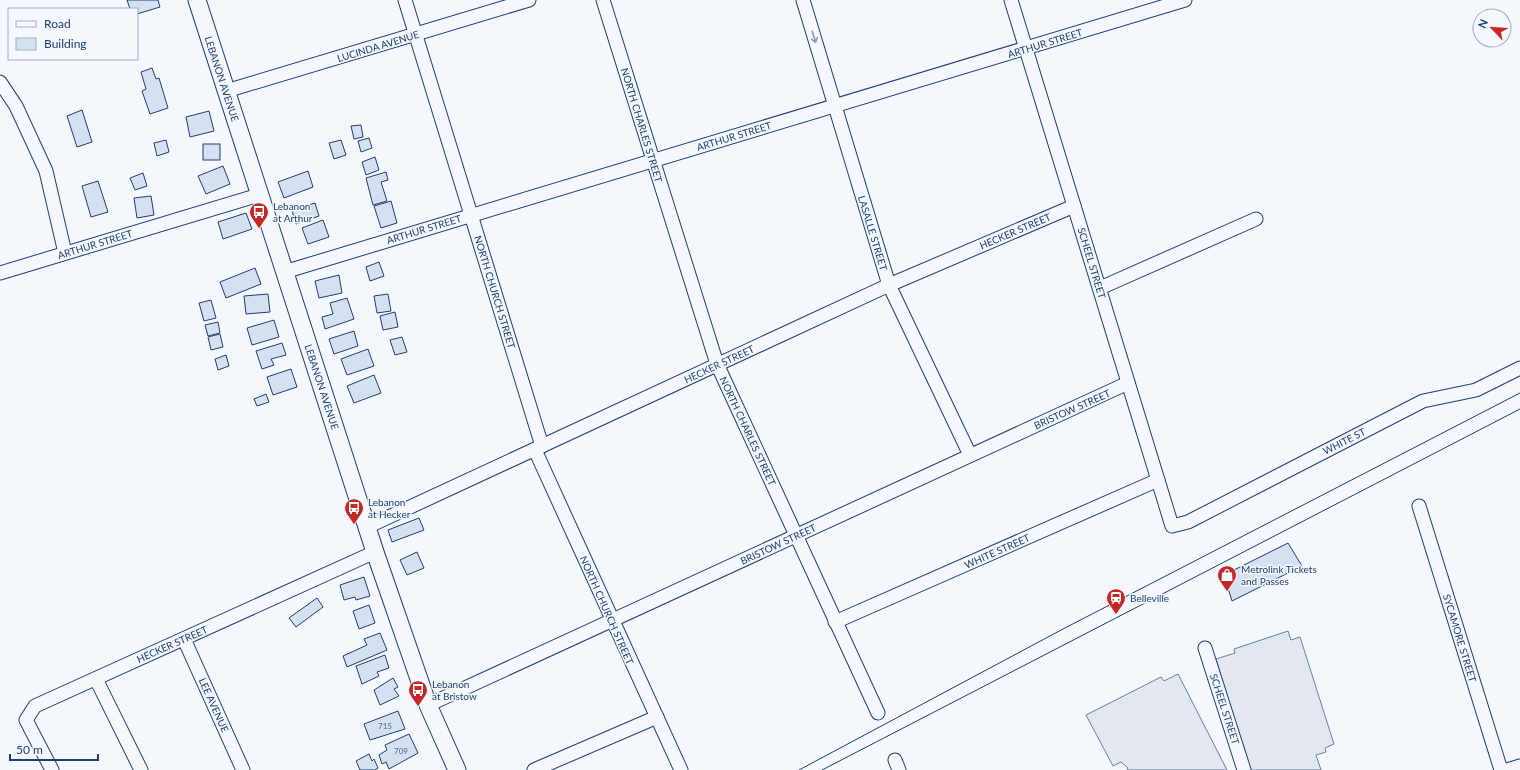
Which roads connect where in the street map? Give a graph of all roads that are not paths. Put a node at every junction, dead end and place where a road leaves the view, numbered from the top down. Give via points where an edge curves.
1 (197, 0) edge
2 (405, 0) edge
3 (529, 0) edge
4 (603, 0) edge
5 (803, 0) edge
6 (1011, 0) edge
7 (1184, 0) edge
8 (414, 35) junction
9 (1026, 48) junction
10 (0, 82) edge
11 (226, 91) junction
12 (834, 106) junction
13 (654, 161) junction
14 (259, 195) junction
15 (1074, 206) junction
16 (471, 215) junction
17 (1256, 219) dead end
18 (65, 253) junction
19 (284, 272) junction
20 (0, 273) edge
21 (889, 285) junction
22 (1100, 288) junction
23 (717, 364) junction
24 (1520, 368) edge
25 (1128, 383) junction
26 (539, 448) junction
27 (970, 455) junction
28 (1158, 480) junction
29 (1419, 506) dead end
30 (1172, 526) joint
31 (367, 527) junction
32 (796, 536) junction
33 (375, 552) junction
34 (612, 620) junction
35 (835, 622) junction
36 (184, 639) junction
37 (1205, 648) dead end
38 (96, 679) junction
39 (428, 705) junction
40 (878, 713) dead end
41 (656, 717) junction
42 (1520, 766) edge
43 (52, 770) edge
44 (141, 770) edge
45 (243, 770) edge
46 (457, 770) edge
47 (534, 770) edge
48 (681, 770) edge
49 (1244, 770) edge
50 (1501, 770) edge
51 (1507, 770) edge

1 - 11 main road, LEBANON AVENUE
2 - 8 street, NORTH CHURCH STREET
3 - 8 street, LUCINDA AVENUE
4 - 13 street, NORTH CHARLES STREET
5 -> 12 street, LASALLE STREET
6 - 9 street, SCHEEL STREET
7 - 9 street, ARTHUR STREET
8 - 11 street, LUCINDA AVENUE
8 - 16 street, NORTH CHURCH STREET
9 - 12 street, ARTHUR STREET
9 - 15 street, SCHEEL STREET
10 - 18 street via 16,106 46,171
11 - 14 main road, LEBANON AVENUE
12 - 13 street, ARTHUR STREET
12 - 21 street, LASALLE STREET
13 - 16 street, ARTHUR STREET
13 - 23 street, NORTH CHARLES STREET
14 - 18 street, ARTHUR STREET
14 - 19 main road, LEBANON AVENUE
15 - 21 street, HECKER STREET
15 - 22 street, SCHEEL STREET
16 - 19 street, ARTHUR STREET
16 - 26 street, NORTH CHURCH STREET
17 - 22 street
18 - 20 street, ARTHUR STREET
19 - 31 main road, LEBANON AVENUE
21 - 23 street, HECKER STREET
21 - 27 street, LASALLE STREET
22 - 25 street, SCHEEL STREET
23 - 26 street, HECKER STREET
23 - 32 street, NORTH CHARLES STREET
24 - 30 street, WHITE ST via 1476,390 1423,401 1188,522
25 - 27 street, BRISTOW STREET
25 - 28 street, SCHEEL STREET
26 - 31 street, HECKER STREET
26 - 34 street, NORTH CHURCH STREET
27 - 32 street, BRISTOW STREET
28 - 30 street, SCHEEL STREET
28 - 35 street, WHITE STREET
29 - 50 street, SYCAMORE STREET
31 - 33 main road, LEBANON AVENUE
32 - 34 street, BRISTOW STREET
32 - 35 street, NORTH CHARLES STREET
33 - 36 street, HECKER STREET
33 - 39 main road, LEBANON AVENUE
34 - 39 street, BRISTOW STREET
34 - 41 street, NORTH CHURCH STREET
35 - 40 street, NORTH CHARLES STREET
36 - 38 street, HECKER STREET
36 - 45 street, LEE AVENUE
37 - 49 street, SCHEEL STREET
38 - 43 street, HECKER STREET via 35,706 26,720
38 - 44 street
39 - 46 main road, LEBANON AVENUE
41 - 47 street
41 - 48 street, NORTH CHURCH STREET
42 - 51 street

